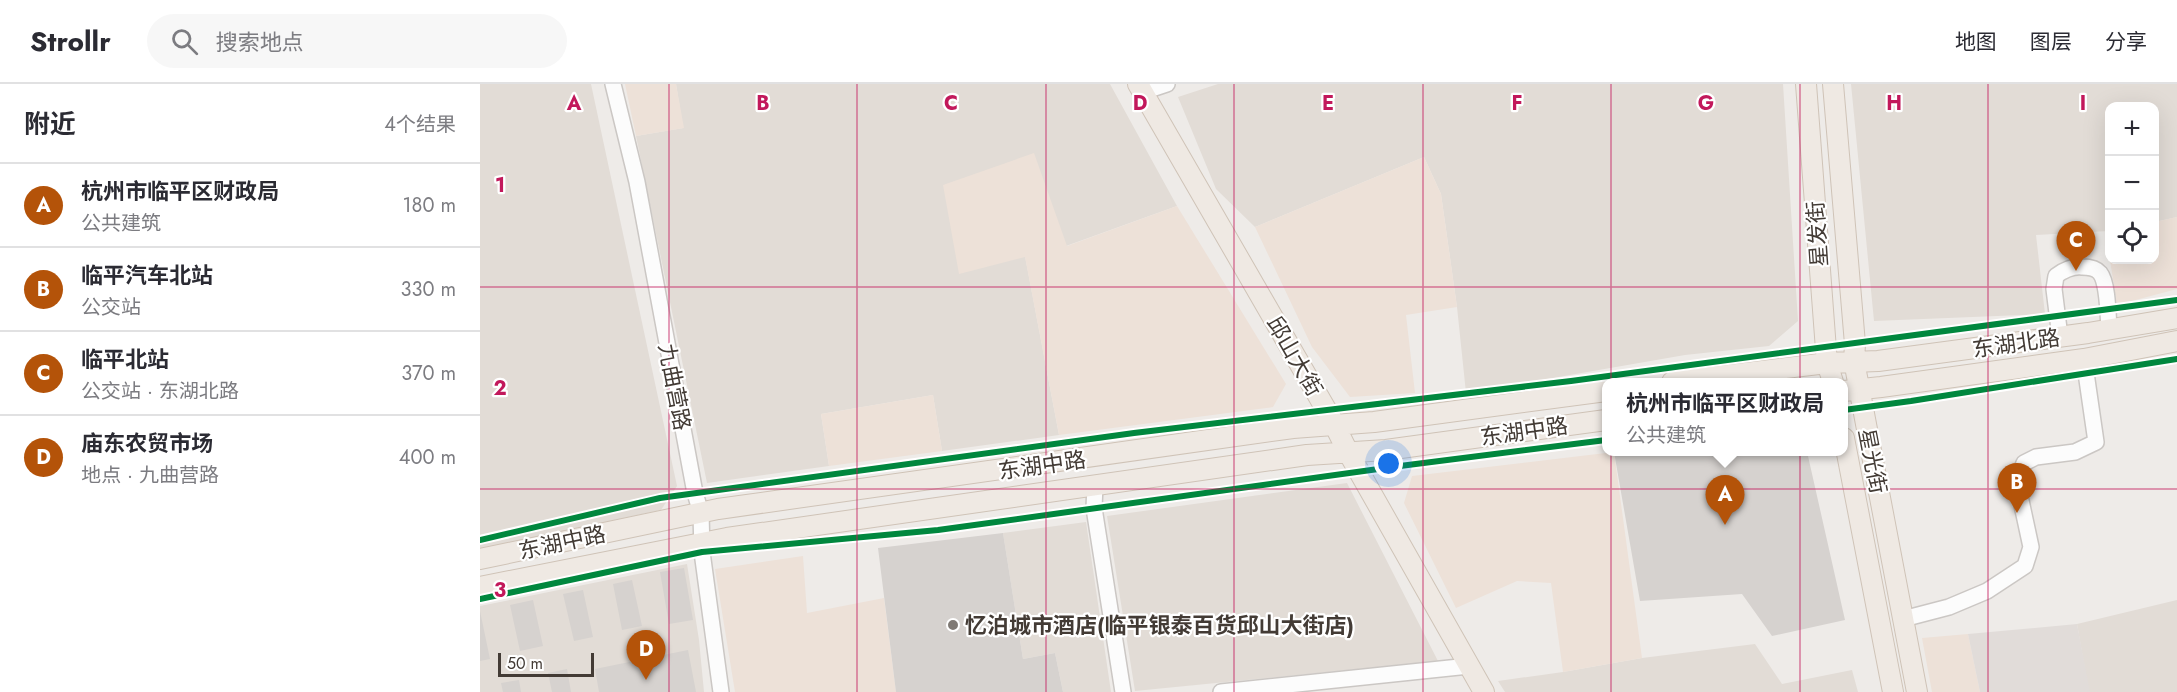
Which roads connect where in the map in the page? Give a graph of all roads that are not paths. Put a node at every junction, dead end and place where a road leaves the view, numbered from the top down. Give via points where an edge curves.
1 (613, 84) edge
2 (1167, 84) edge
3 (1806, 84) edge
4 (1833, 84) edge
5 (1140, 88) edge
6 (2177, 318) edge
7 (2109, 330) junction
8 (2060, 337) junction
9 (2177, 341) edge
10 (2084, 358) junction
11 (1854, 361) junction
12 (1827, 363) junction
13 (1705, 378) edge
14 (1832, 378) edge
15 (1851, 390) edge
16 (1602, 392) edge
17 (1330, 415) junction
18 (1602, 421) edge
19 (1348, 452) junction
20 (1847, 456) edge
21 (1095, 485) junction
22 (701, 513) junction
23 (702, 542) junction
24 (480, 559) edge
25 (480, 587) edge
26 (1903, 619) junction
27 (1469, 666) junction
28 (721, 692) edge
29 (1123, 692) edge
30 (1221, 692) edge
31 (1484, 692) edge
32 (1893, 692) edge
33 (1917, 692) edge

1 - 22 street, 九曲营路 via 637,182
2 - 5 street
3 - 12 main road, 星发街
4 - 11 main road, 星光街
5 - 17 main road, 邱山大街
6 - 7 main road, 东湖北路
7 - 8 main road, 东湖北路
7 - 8 street via 2104,282 2090,267 2077,266 2056,276
8 - 11 main road, 东湖北路
9 - 10 main road, 东湖北路
10 - 15 main road, 东湖北路
10 - 26 street via 2096,442 2074,452 2036,457 2024,463 2017,482 2031,547 2025,566 1987,591 1949,607
11 - 12 main road
11 - 15 main road, 星光街
12 - 13 main road
12 - 14 main road, 星发街
15 - 26 main road, 星光街
16 - 17 main road, 东湖中路 via 1374,422
17 - 19 main road, 邱山大街
17 - 22 main road, 东湖中路 via 1293,428
18 - 19 main road, 东湖中路
19 - 21 main road, 东湖中路
19 - 27 main road, 邱山大街
20 - 32 main road
21 - 23 main road, 东湖中路
21 - 29 street via 1094,508
22 - 23 street, 九曲营路
22 - 24 main road, 东湖中路
23 - 25 main road, 东湖中路
23 - 28 street, 九曲营路
26 - 33 main road, 星光街
27 - 30 street
27 - 31 main road, 邱山大街

